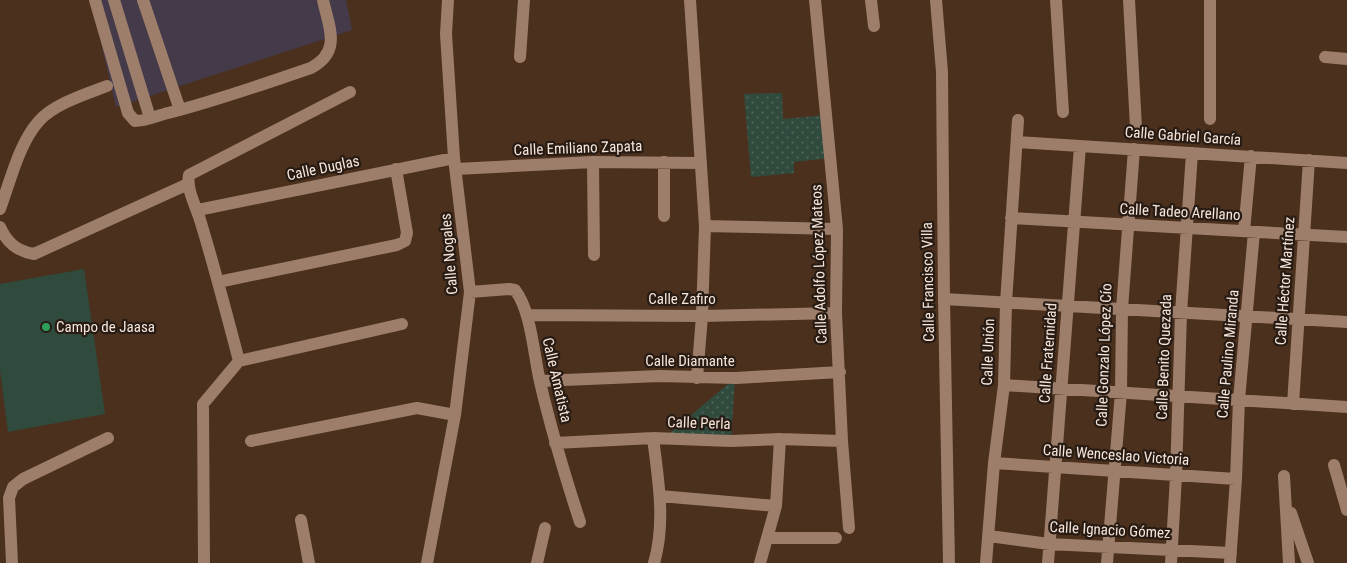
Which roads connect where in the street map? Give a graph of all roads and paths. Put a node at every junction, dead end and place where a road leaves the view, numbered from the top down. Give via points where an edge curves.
1 (94, 0) edge
2 (114, 0) edge
3 (143, 0) edge
4 (322, 0) edge
5 (448, 0) edge
6 (524, 0) edge
7 (690, 0) edge
8 (815, 0) edge
9 (870, 0) edge
10 (936, 0) edge
11 (1056, 0) edge
12 (1129, 0) edge
13 (1210, 0) edge
14 (874, 26) dead end
15 (520, 57) dead end
16 (1325, 57) dead end
17 (1347, 59) edge
18 (107, 86) dead end
19 (350, 92) dead end
20 (180, 110) junction
21 (1063, 112) dead end
22 (150, 118) junction
23 (1210, 119) dead end
24 (1018, 120) dead end
25 (1136, 127) dead end
26 (1017, 142) junction
27 (1080, 146) junction
28 (1134, 149) junction
29 (1192, 153) junction
30 (1251, 156) junction
31 (1310, 160) junction
32 (593, 162) junction
33 (664, 162) junction
34 (455, 163) junction
35 (701, 163) junction
36 (1347, 164) edge
37 (396, 169) junction
38 (188, 180) junction
39 (0, 209) edge
40 (198, 210) junction
41 (664, 216) dead end
42 (1011, 218) junction
43 (1074, 222) junction
44 (1127, 225) junction
45 (705, 226) junction
46 (0, 227) edge
47 (1187, 228) junction
48 (837, 229) junction
49 (1249, 232) junction
50 (1304, 235) junction
51 (1347, 237) edge
52 (594, 255) dead end
53 (218, 282) junction
54 (470, 292) junction
55 (944, 299) junction
56 (1006, 303) junction
57 (1067, 306) junction
58 (1122, 309) junction
59 (836, 313) junction
60 (1181, 313) junction
61 (527, 315) junction
62 (702, 316) junction
63 (1247, 316) junction
64 (1300, 319) junction
65 (1347, 322) edge
66 (402, 324) dead end
67 (239, 362) junction
68 (840, 372) junction
69 (696, 378) junction
70 (540, 381) junction
71 (1004, 385) junction
72 (1062, 389) junction
73 (1121, 392) junction
74 (1179, 396) junction
75 (1239, 400) junction
76 (1293, 404) junction
77 (1347, 407) edge
78 (454, 415) junction
79 (108, 438) dead end
80 (653, 438) junction
81 (780, 439) junction
82 (252, 441) dead end
83 (842, 441) junction
84 (555, 444) junction
85 (994, 463) junction
86 (1334, 465) dead end
87 (1056, 467) junction
88 (1114, 471) junction
89 (1176, 476) junction
90 (1284, 476) dead end
91 (1236, 479) junction
92 (1342, 480) edge
93 (660, 496) junction
94 (1285, 496) junction
95 (776, 506) junction
96 (1347, 510) edge
97 (301, 520) dead end
98 (580, 522) dead end
99 (545, 528) dead end
100 (849, 528) dead end
101 (989, 536) junction
102 (768, 538) junction
103 (836, 538) dead end
104 (1049, 544) junction
105 (1108, 548) junction
106 (1172, 557) edge
107 (1230, 558) edge
108 (12, 563) edge
109 (204, 563) edge
110 (309, 563) edge
111 (427, 563) edge
112 (537, 563) edge
113 (654, 563) edge
114 (760, 563) edge
115 (949, 563) edge
116 (986, 563) edge
117 (1048, 563) edge
118 (1107, 563) edge
119 (1289, 563) edge
120 (1308, 563) edge

1 - 22 street via 128,113 135,121
2 - 22 street
3 - 20 street
4 - 20 street via 332,40 330,49 318,65
5 - 34 street, Calle Nogales via 446,34
6 - 15 street
7 - 35 street
8 - 48 street, Calle Adolfo López Mateos
9 - 14 street
10 - 55 street, Calle Francisco Villa via 942,72
11 - 21 street
12 - 25 street
13 - 23 street
16 - 17 street
18 - 39 street via 51,111 39,120 23,147
19 - 38 street
20 - 22 street
24 - 26 street, Calle Unión
26 - 27 street, Calle Gabriel García
26 - 42 street, Calle Unión
27 - 28 street, Calle Gabriel García
27 - 43 street, Calle Fraternidad
28 - 29 street, Calle Gabriel García
28 - 44 street, Calle Gonzalo López Cío
29 - 30 street, Calle Gabriel García
29 - 47 street, Calle Benito Quezada
30 - 31 street, Calle Gabriel García
30 - 49 street, Calle Paulino Miranda
31 - 36 street, Calle Gabriel García
31 - 50 street, Calle Héctor Martínez
32 - 33 street, Calle Emiliano Zapata
32 - 34 street, Calle Emiliano Zapata
32 - 52 street
33 - 35 street, Calle Emiliano Zapata
33 - 41 street
34 - 37 street, Calle Duglas
34 - 54 street, Calle Nogales
35 - 45 street
37 - 40 street, Calle Duglas
37 - 53 street via 407,233 405,241
38 - 40 street
38 - 46 street via 34,254 12,245
40 - 53 street
42 - 43 street, Calle Tadeo Arellano
42 - 56 street, Calle Unión
43 - 44 street, Calle Tadeo Arellano
43 - 57 street, Calle Fraternidad
44 - 47 street, Calle Tadeo Arellano
44 - 58 street, Calle Gonzalo López Cío
45 - 48 street
45 - 62 street
47 - 49 street, Calle Tadeo Arellano
47 - 60 street, Calle Benito Quezada
48 - 59 street, Calle Adolfo López Mateos
49 - 50 street, Calle Tadeo Arellano
49 - 63 street, Calle Paulino Miranda
50 - 51 street, Calle Tadeo Arellano
50 - 64 street, Calle Héctor Martínez
53 - 67 street
54 - 61 street, Calle Amatista via 515,290
54 - 78 street, Calle Nogales
55 - 56 street
55 - 115 street, Calle Francisco Villa
56 - 57 street
56 - 71 street, Calle Unión
57 - 58 street
57 - 72 street, Calle Fraternidad
58 - 60 street
58 - 73 street, Calle Gonzalo López Cío
59 - 62 street, Calle Zafiro
59 - 68 street, Calle Adolfo López Mateos
60 - 63 street
60 - 74 street, Calle Benito Quezada
61 - 62 street, Calle Zafiro
61 - 70 street, Calle Amatista
62 - 69 street
63 - 64 street
63 - 75 street, Calle Paulino Miranda
64 - 65 street
64 - 76 street, Calle Héctor Martínez
66 - 67 street
67 - 109 street via 203,404
68 - 69 street, Calle Diamante
68 - 83 street, Calle Adolfo López Mateos
69 - 70 street, Calle Diamante via 660,376
70 - 84 street, Calle Amatista
71 - 72 street
71 - 85 street, Calle Unión
72 - 73 street
72 - 87 street, Calle Fraternidad
73 - 74 street
73 - 88 street, Calle Gonzalo López Cío
74 - 75 street
74 - 89 street, Calle Benito Quezada
75 - 76 street
75 - 91 street, Calle Paulino Miranda
76 - 77 street
78 - 82 street via 417,408
78 - 111 street, Calle Nogales
79 - 108 street via 14,487 9,498
80 - 81 street, Calle Perla
80 - 84 street, Calle Perla
80 - 93 street
81 - 83 street, Calle Perla
81 - 95 street
83 - 100 street, Calle Adolfo López Mateos
84 - 98 street, Calle Amatista
85 - 87 street, Calle Wenceslao Victoria
85 - 101 street, Calle Unión
86 - 92 street
87 - 88 street, Calle Wenceslao Victoria
87 - 104 street, Calle Fraternidad
88 - 89 street, Calle Wenceslao Victoria
88 - 105 street, Calle Gonzalo López Cío
89 - 91 street, Calle Wenceslao Victoria
89 - 106 street, Calle Benito Quezada
90 - 94 street
91 - 107 street, Calle Paulino Miranda
92 - 96 street
93 - 95 street
93 - 113 street via 658,548
94 - 119 street
94 - 120 street
95 - 102 street
97 - 110 street
99 - 112 street
101 - 104 street, Calle Ignacio Gómez
101 - 116 street, Calle Unión
102 - 103 street
102 - 114 street
104 - 105 street, Calle Ignacio Gómez
104 - 117 street, Calle Fraternidad
105 - 106 street, Calle Ignacio Gómez
105 - 118 street, Calle Gonzalo López Cío
106 - 107 street, Calle Ignacio Gómez

